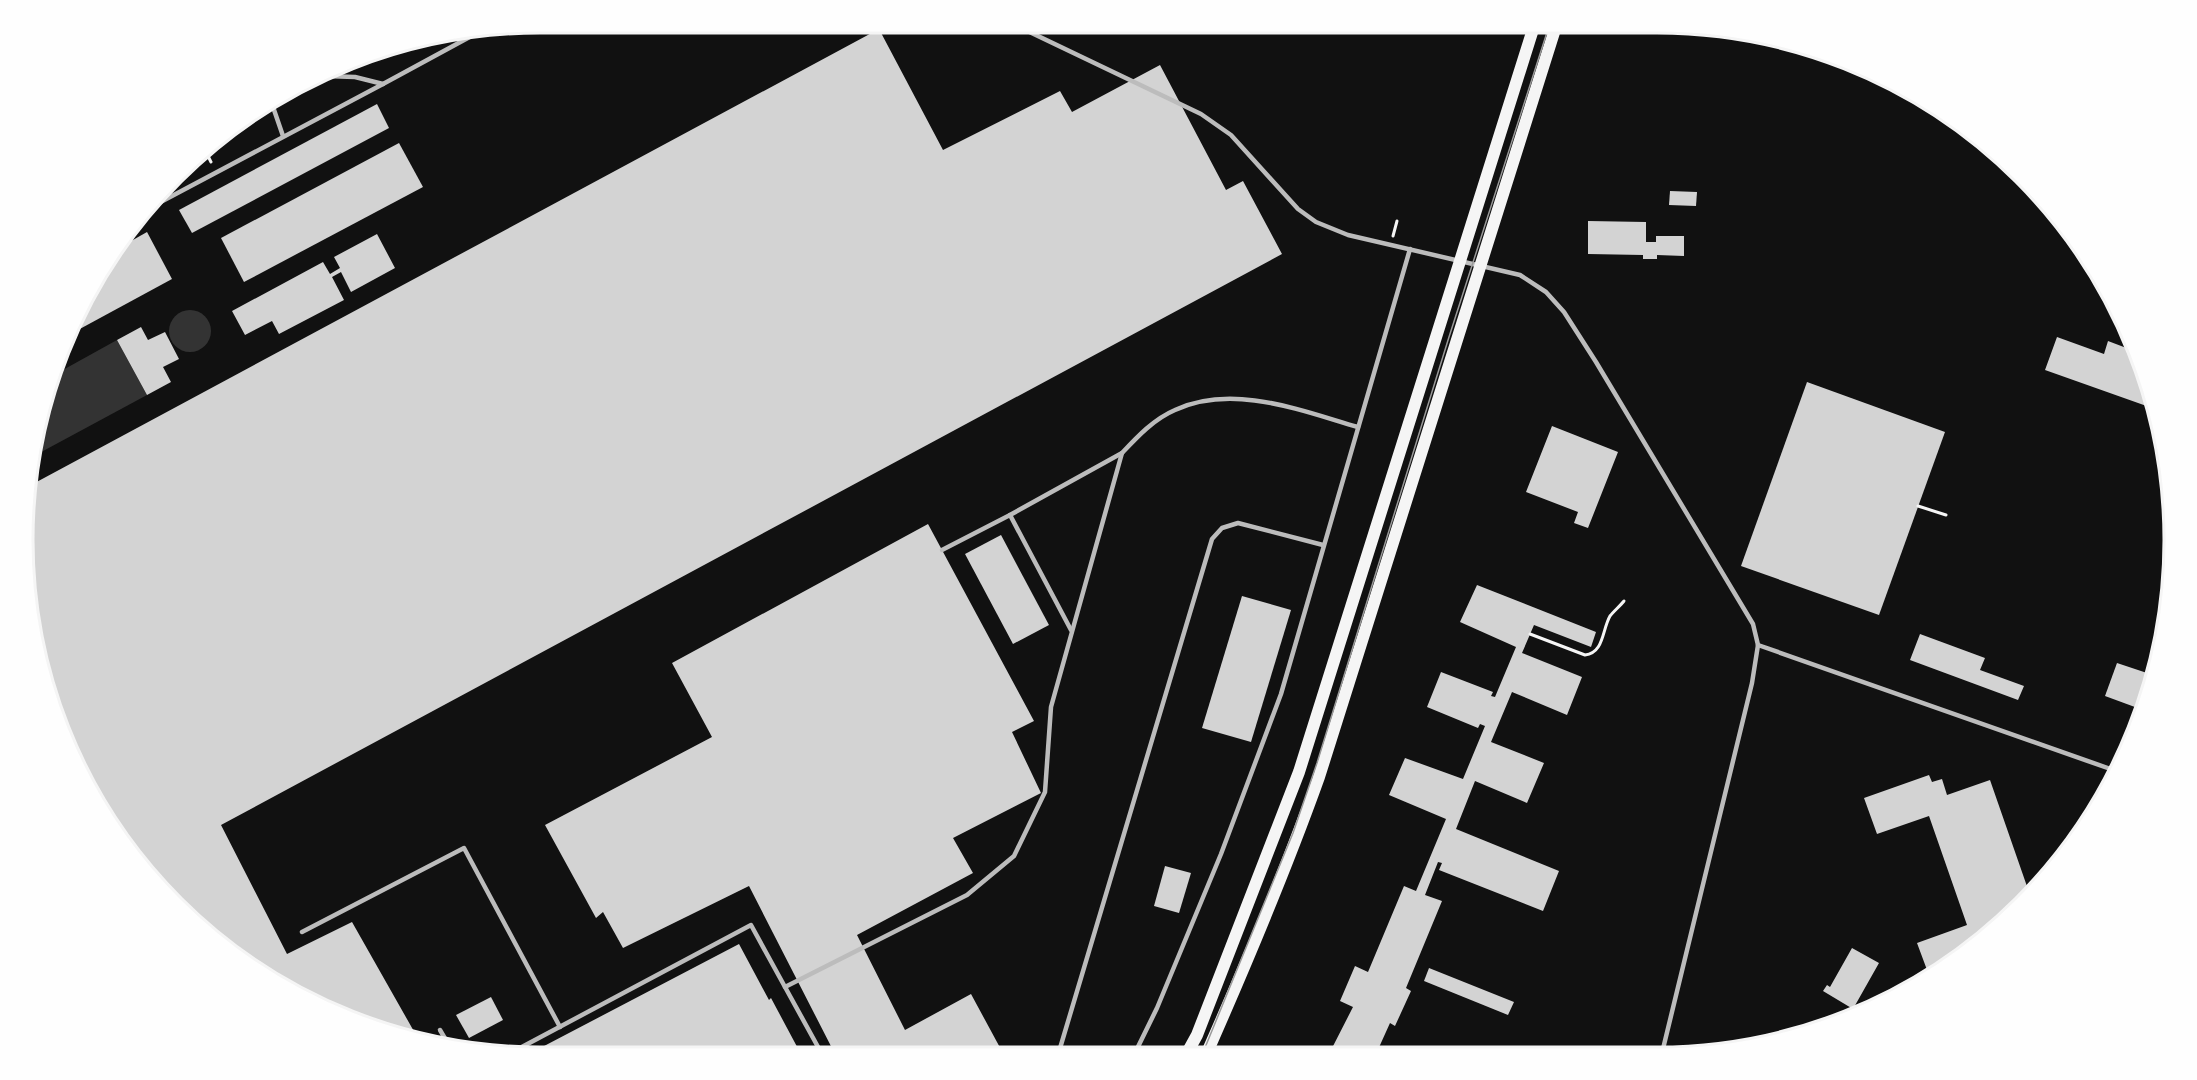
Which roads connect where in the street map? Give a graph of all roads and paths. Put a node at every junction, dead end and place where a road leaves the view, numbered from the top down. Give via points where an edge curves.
1 (1032, 33) edge
2 (1532, 33) edge
3 (1554, 33) edge
4 (467, 38) edge
5 (336, 76) edge
6 (383, 84) junction
7 (274, 109) edge
8 (283, 136) junction
9 (165, 199) edge
10 (1397, 221) dead end
11 (1390, 244) junction
12 (1410, 249) junction
13 (1358, 427) junction
14 (1122, 453) junction
15 (1918, 506) dead end
16 (1946, 515) dead end
17 (1010, 516) junction
18 (1323, 545) junction
19 (942, 550) dead end
20 (1624, 601) dead end
21 (1072, 630) junction
22 (1530, 634) dead end
23 (1758, 645) junction
24 (2110, 769) edge
25 (302, 932) dead end
26 (785, 987) junction
27 (560, 1027) junction
28 (440, 1030) dead end
29 (444, 1038) edge
30 (523, 1046) edge
31 (819, 1047) edge
32 (1060, 1047) edge
33 (1138, 1047) edge
34 (1190, 1047) edge
35 (1209, 1047) edge
36 (1664, 1047) edge

1 - 11 lane via 1201,114 1231,135 1298,209 1316,222
2 - 34 main road via 1299,772
3 - 35 main road via 1319,777 1286,869
4 - 6 lane
5 - 6 lane
6 - 8 lane
7 - 8 lane
8 - 9 lane
10 - 11 path
11 - 12 lane
12 - 13 lane
12 - 23 lane via 1520,275 1546,292 1564,312 1753,624
13 - 14 lane via 1263,400 1204,400 1175,410 1145,429
13 - 18 lane
14 - 17 lane
14 - 21 lane
15 - 16 path
17 - 19 lane
17 - 21 lane
18 - 32 lane via 1238,523 1222,528 1212,539
18 - 33 lane via 1277,704 1221,854
20 - 22 path via 1610,617 1598,649 1589,655
21 - 26 lane via 1051,707 1045,792 1014,856 967,895
23 - 24 lane
23 - 36 lane
25 - 27 lane via 464,848
26 - 27 lane via 751,925
26 - 31 lane
27 - 30 lane
28 - 29 lane

